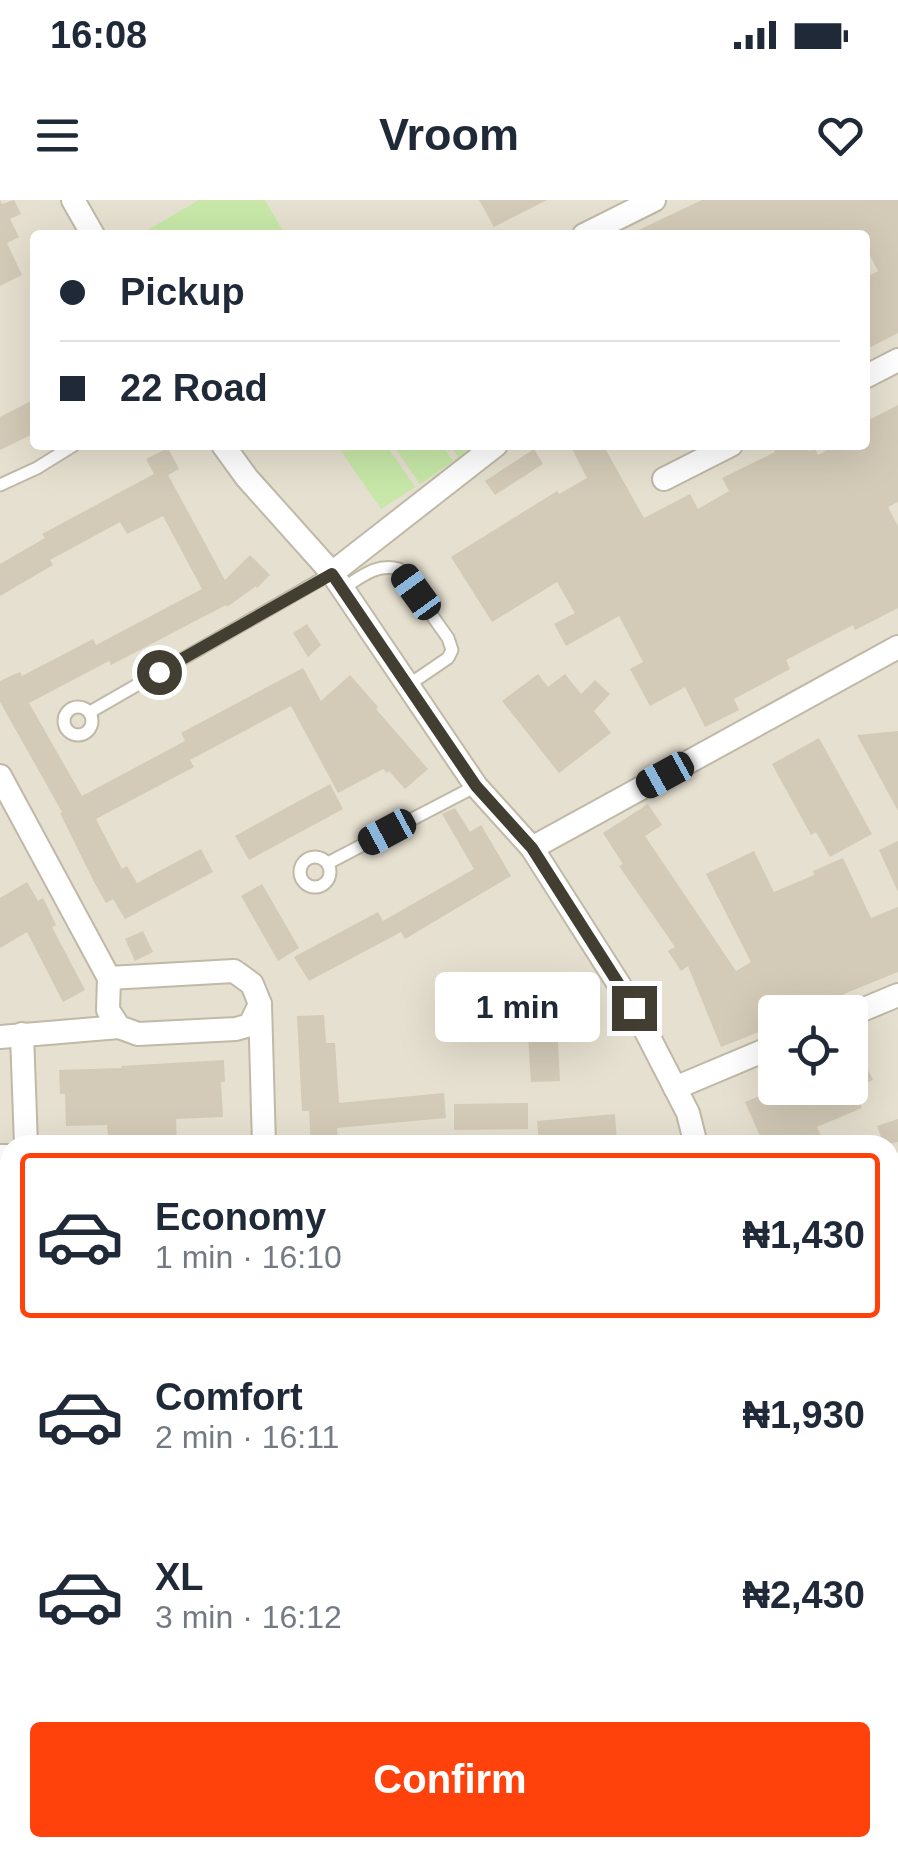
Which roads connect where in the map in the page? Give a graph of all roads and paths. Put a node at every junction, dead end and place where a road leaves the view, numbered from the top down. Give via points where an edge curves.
1 (73, 200) edge
2 (654, 200) edge
3 (90, 230) edge
4 (594, 230) edge
5 (898, 360) edge
6 (870, 374) edge
7 (66, 450) edge
8 (227, 450) edge
9 (490, 450) edge
10 (721, 450) edge
11 (664, 479) dead end
12 (0, 485) edge
13 (337, 581) junction
14 (898, 647) edge
15 (407, 686) junction
16 (90, 712) dead end
17 (0, 776) edge
18 (476, 786) junction
19 (532, 848) junction
20 (328, 863) dead end
21 (109, 978) junction
22 (898, 995) edge
23 (260, 1004) junction
24 (868, 1008) edge
25 (119, 1027) junction
26 (11, 1036) edge
27 (758, 1053) edge
28 (676, 1088) junction
29 (25, 1135) edge
30 (264, 1135) edge
31 (694, 1135) edge

1 - 3 street
2 - 4 street
5 - 6 street
7 - 12 lane
8 - 13 street
9 - 13 street
10 - 11 street
13 - 15 street
13 - 15 lane via 386,565 399,569 448,638 448,658
13 - 16 lane
14 - 19 street
15 - 18 street
17 - 21 street
18 - 19 street
18 - 20 lane
19 - 28 street via 634,1008
21 - 23 street via 234,971 252,984
21 - 25 street via 108,1010
22 - 24 street
23 - 25 street via 250,1025 236,1029 138,1034
23 - 30 street
25 - 26 street
26 - 29 street
27 - 28 street
28 - 31 street

